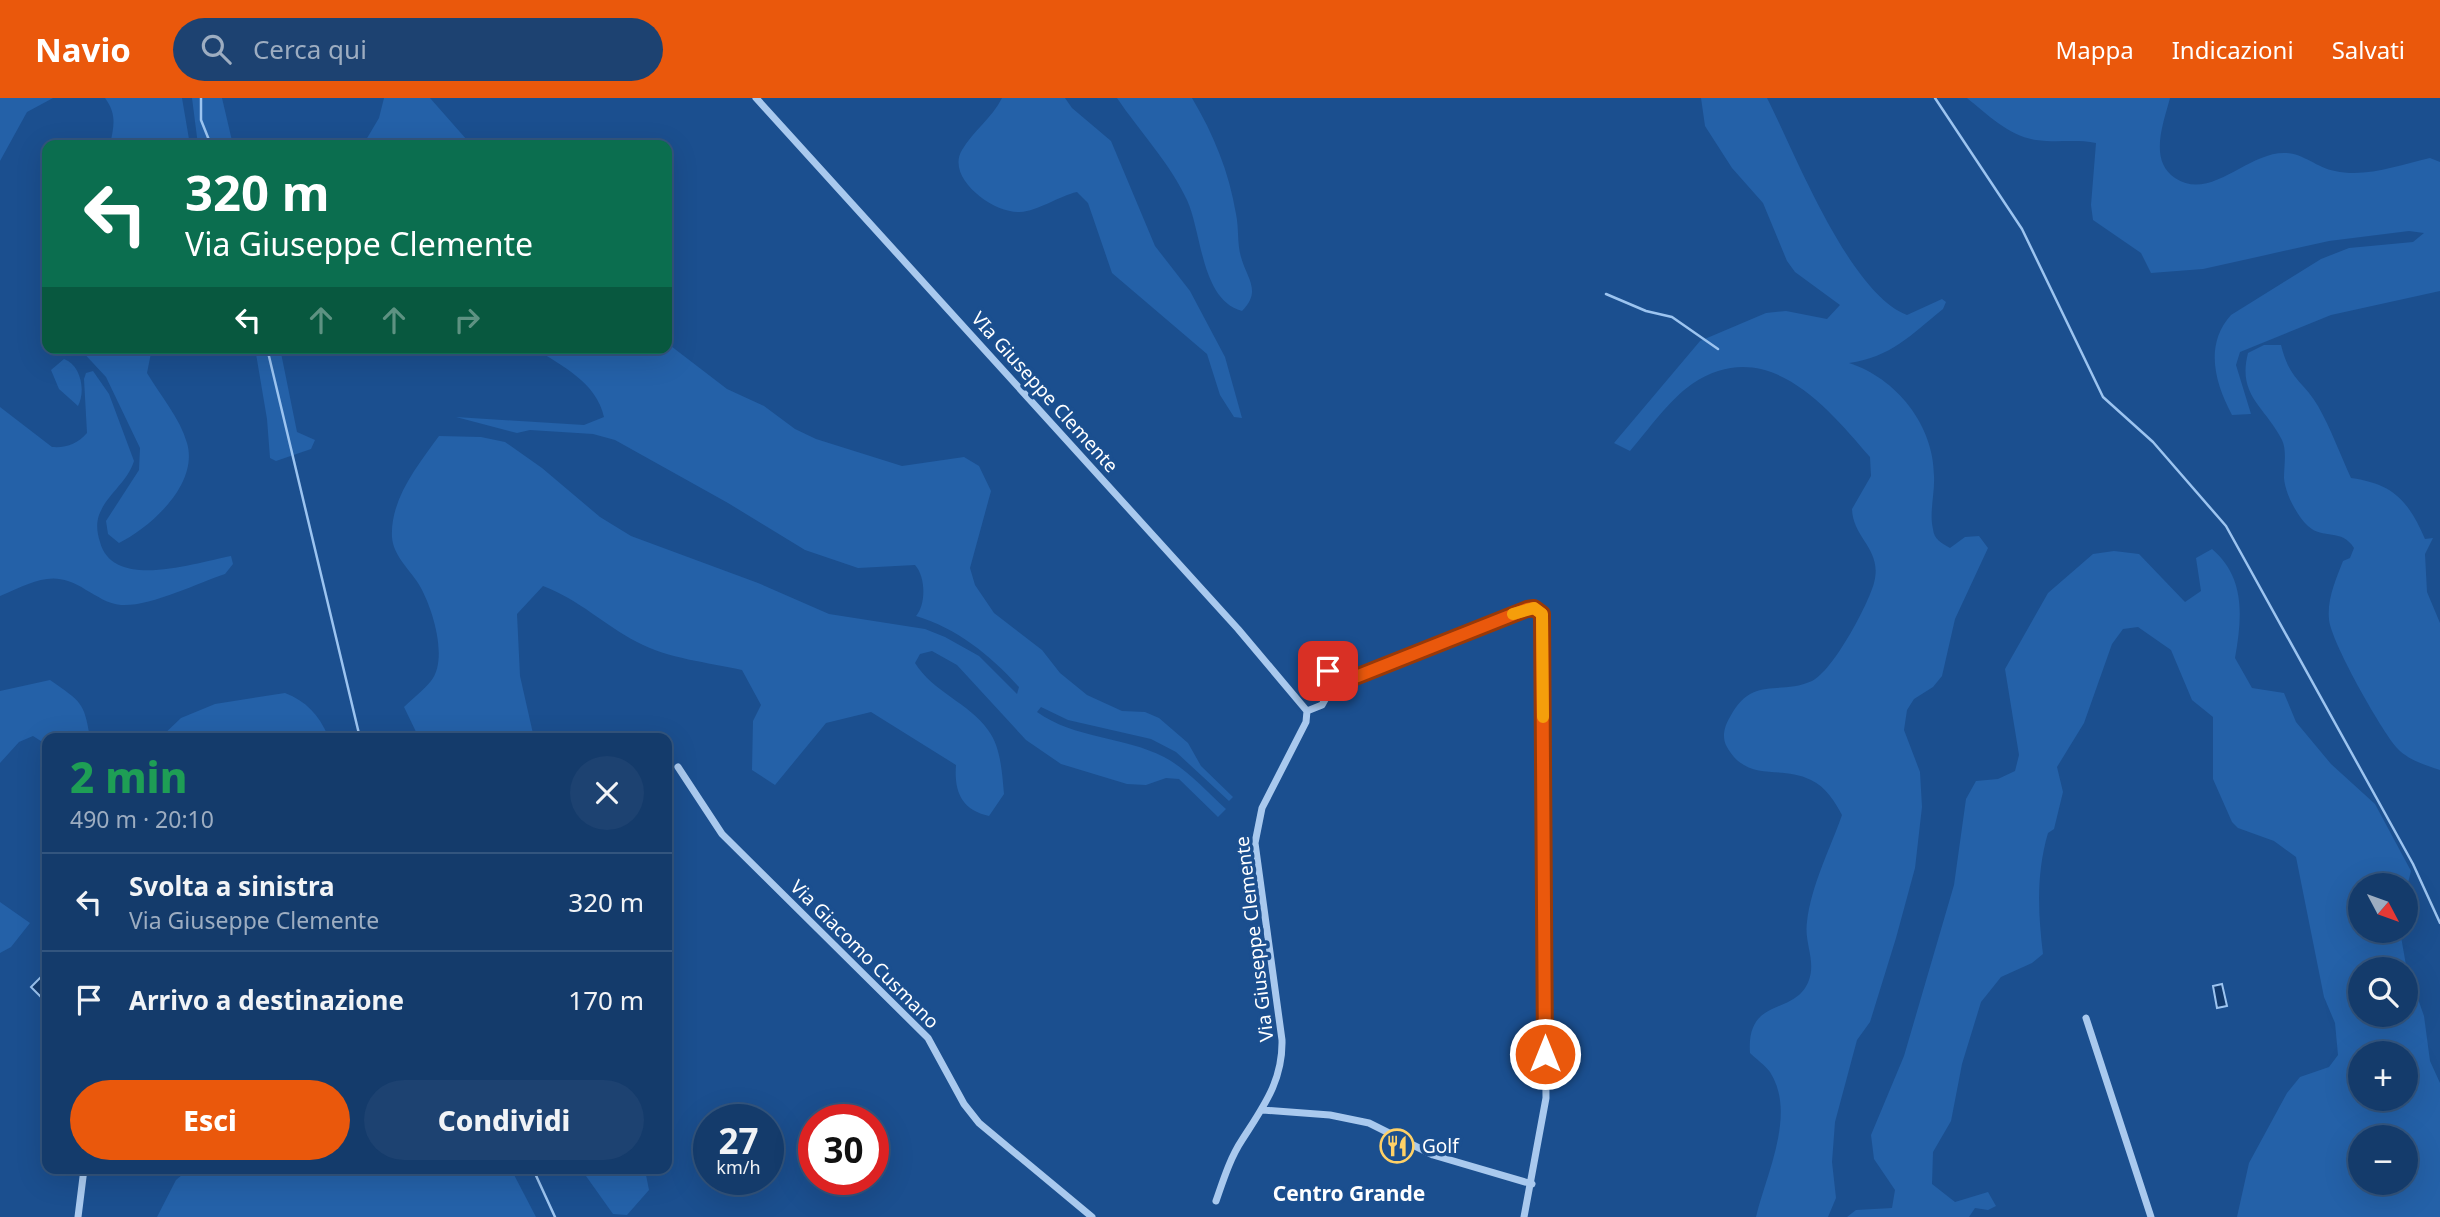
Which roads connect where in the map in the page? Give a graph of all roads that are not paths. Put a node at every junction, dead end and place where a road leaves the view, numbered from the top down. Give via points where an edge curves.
1 (757, 98) edge
2 (1328, 671) dead end
3 (1338, 678) junction
4 (1307, 711) junction
5 (678, 767) dead end
6 (2086, 1018) dead end
7 (1263, 1110) junction
8 (83, 1174) edge
9 (1532, 1184) junction
10 (1216, 1201) dead end
11 (78, 1217) edge
12 (1092, 1217) edge
13 (1524, 1217) edge
14 (2151, 1217) edge

1 - 4 street, VIa Giuseppe Clemente
2 - 3 street
3 - 4 street via 1322,705
3 - 9 street via 1353,678 1527,609 1542,614 1546,1098
4 - 7 street, Via Giuseppe Clemente via 1306,722 1256,824 1257,862 1282,1040 1278,1076
5 - 12 street, Via Giacomo Cusmano via 722,834 928,1038 979,1123
6 - 14 street
7 - 9 street via 1359,1120 1433,1155
7 - 10 street, Via Giuseppe Clemente via 1241,1141
8 - 11 street
9 - 13 street

